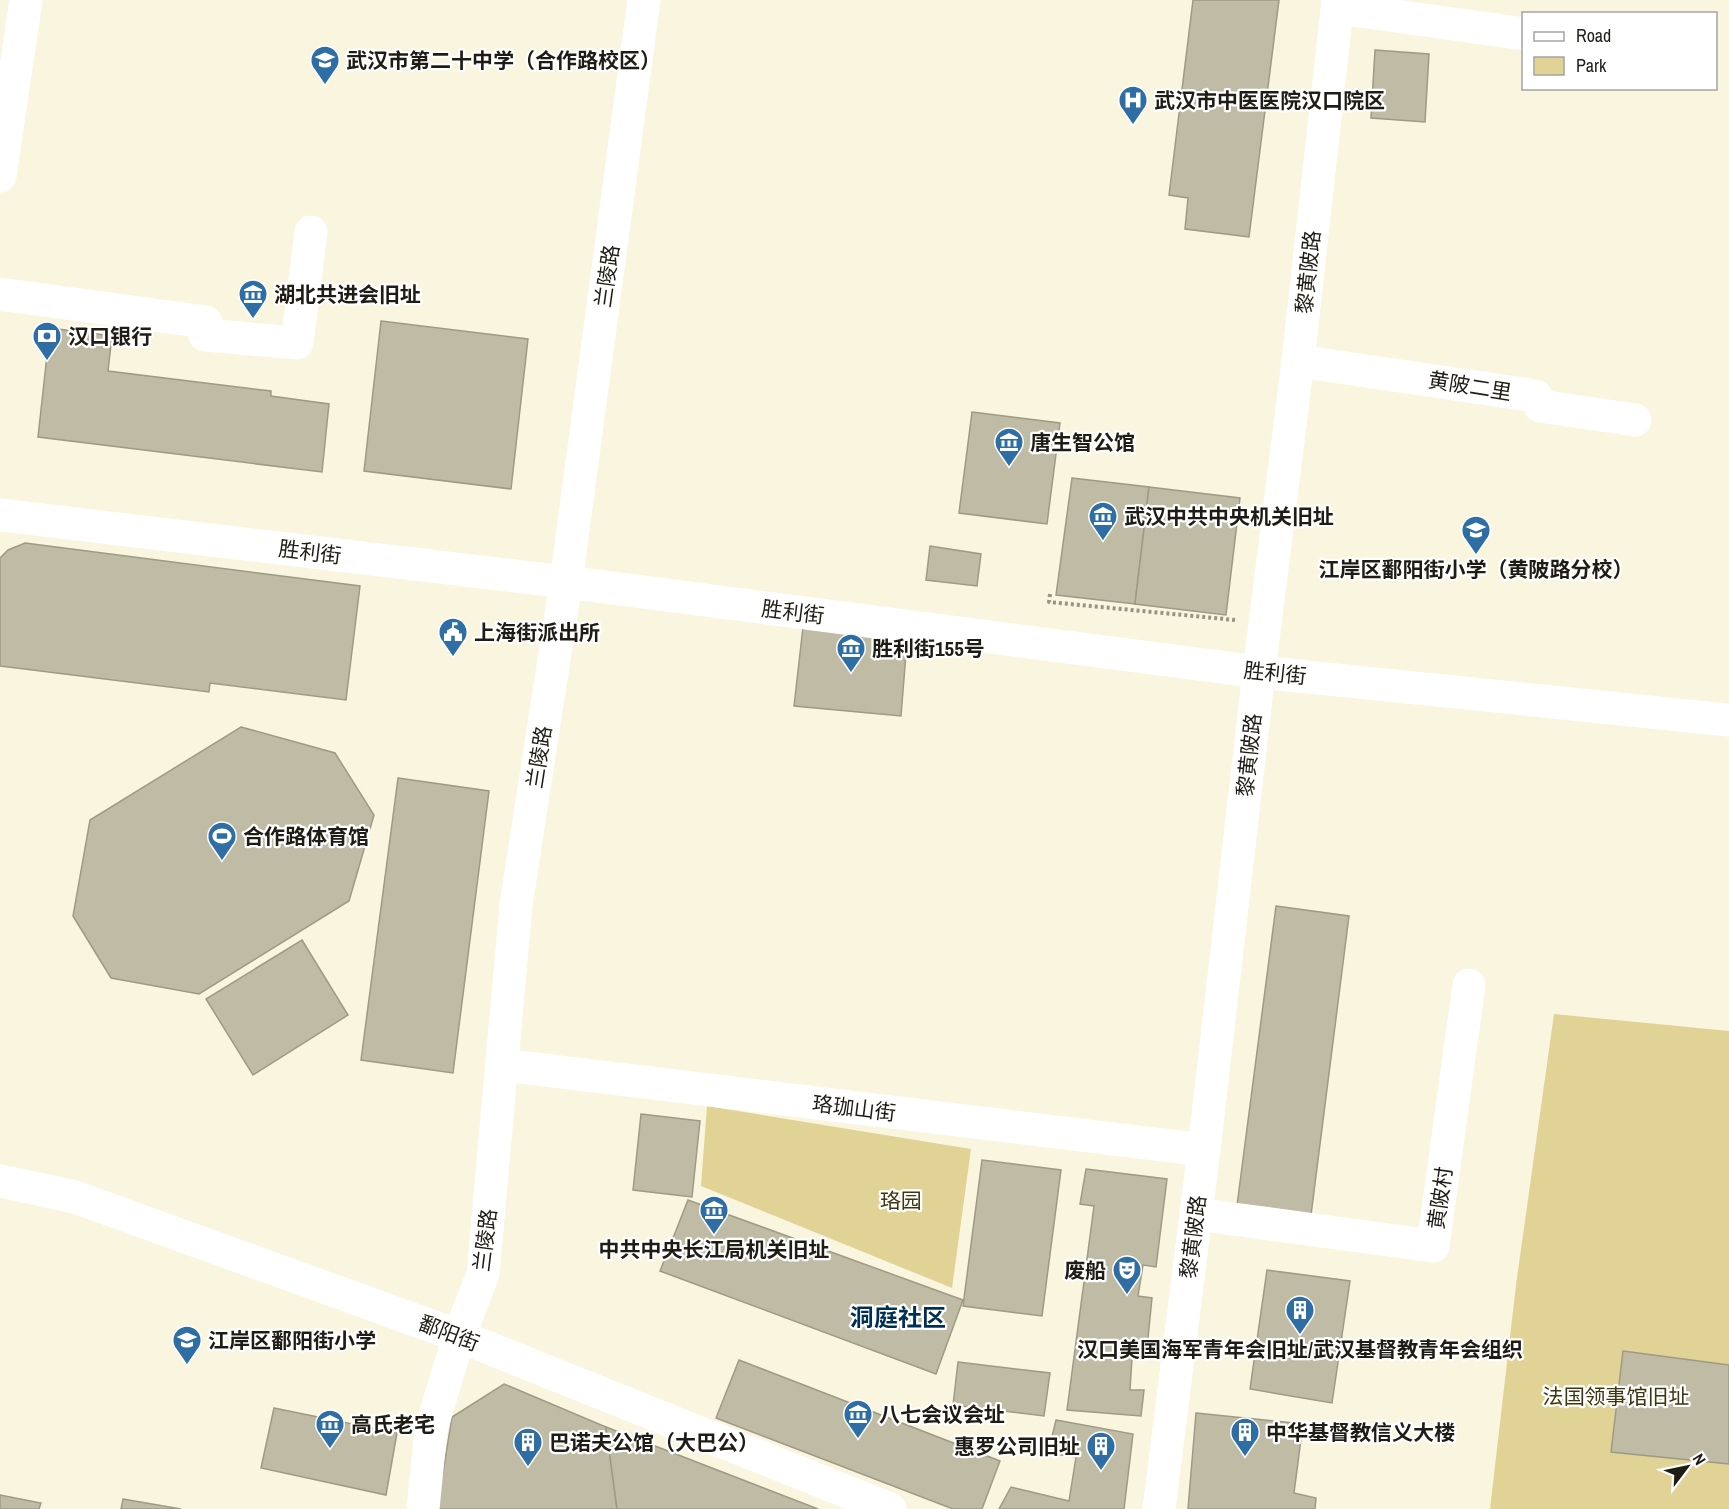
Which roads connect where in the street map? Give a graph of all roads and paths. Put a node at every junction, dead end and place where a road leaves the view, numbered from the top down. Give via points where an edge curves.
1 (26, 0) edge
2 (644, 0) edge
3 (1338, 4) edge
4 (1522, 34) edge
5 (0, 176) edge
6 (310, 232) dead end
7 (0, 294) edge
8 (1299, 361) junction
9 (1635, 420) dead end
10 (0, 515) edge
11 (566, 582) junction
12 (1050, 594) dead end
13 (1266, 618) junction
14 (1259, 672) junction
15 (1729, 720) edge
16 (1469, 985) dead end
17 (502, 1065) junction
18 (1204, 1150) junction
19 (0, 1181) edge
20 (1196, 1214) junction
21 (459, 1336) junction
22 (423, 1509) edge
23 (890, 1509) edge
24 (1159, 1509) edge

1 - 5 street
2 - 11 street, 兰陵路
3 - 4 street
3 - 8 street, 黎黄陂路
6 - 7 street via 297,343 205,335 206,322
8 - 9 street, 黄陂二里 via 1536,396 1540,406
8 - 13 street, 黎黄陂路
10 - 11 street, 胜利街
11 - 14 street, 胜利街
11 - 17 street, 兰陵路 via 516,905
12 - 13 path via 1049,602 1225,620
13 - 14 street, 黎黄陂路
14 - 15 street, 胜利街
14 - 18 street, 黎黄陂路
16 - 20 street, 黄陂村 via 1433,1246
17 - 18 street, 珞珈山街
17 - 21 street, 兰陵路 via 483,1274
18 - 20 street, 黎黄陂路
19 - 21 street, 鄱阳街 via 75,1197
20 - 24 street, 黎黄陂路
21 - 22 street, 兰陵路 via 431,1429
21 - 23 street, 鄱阳街

